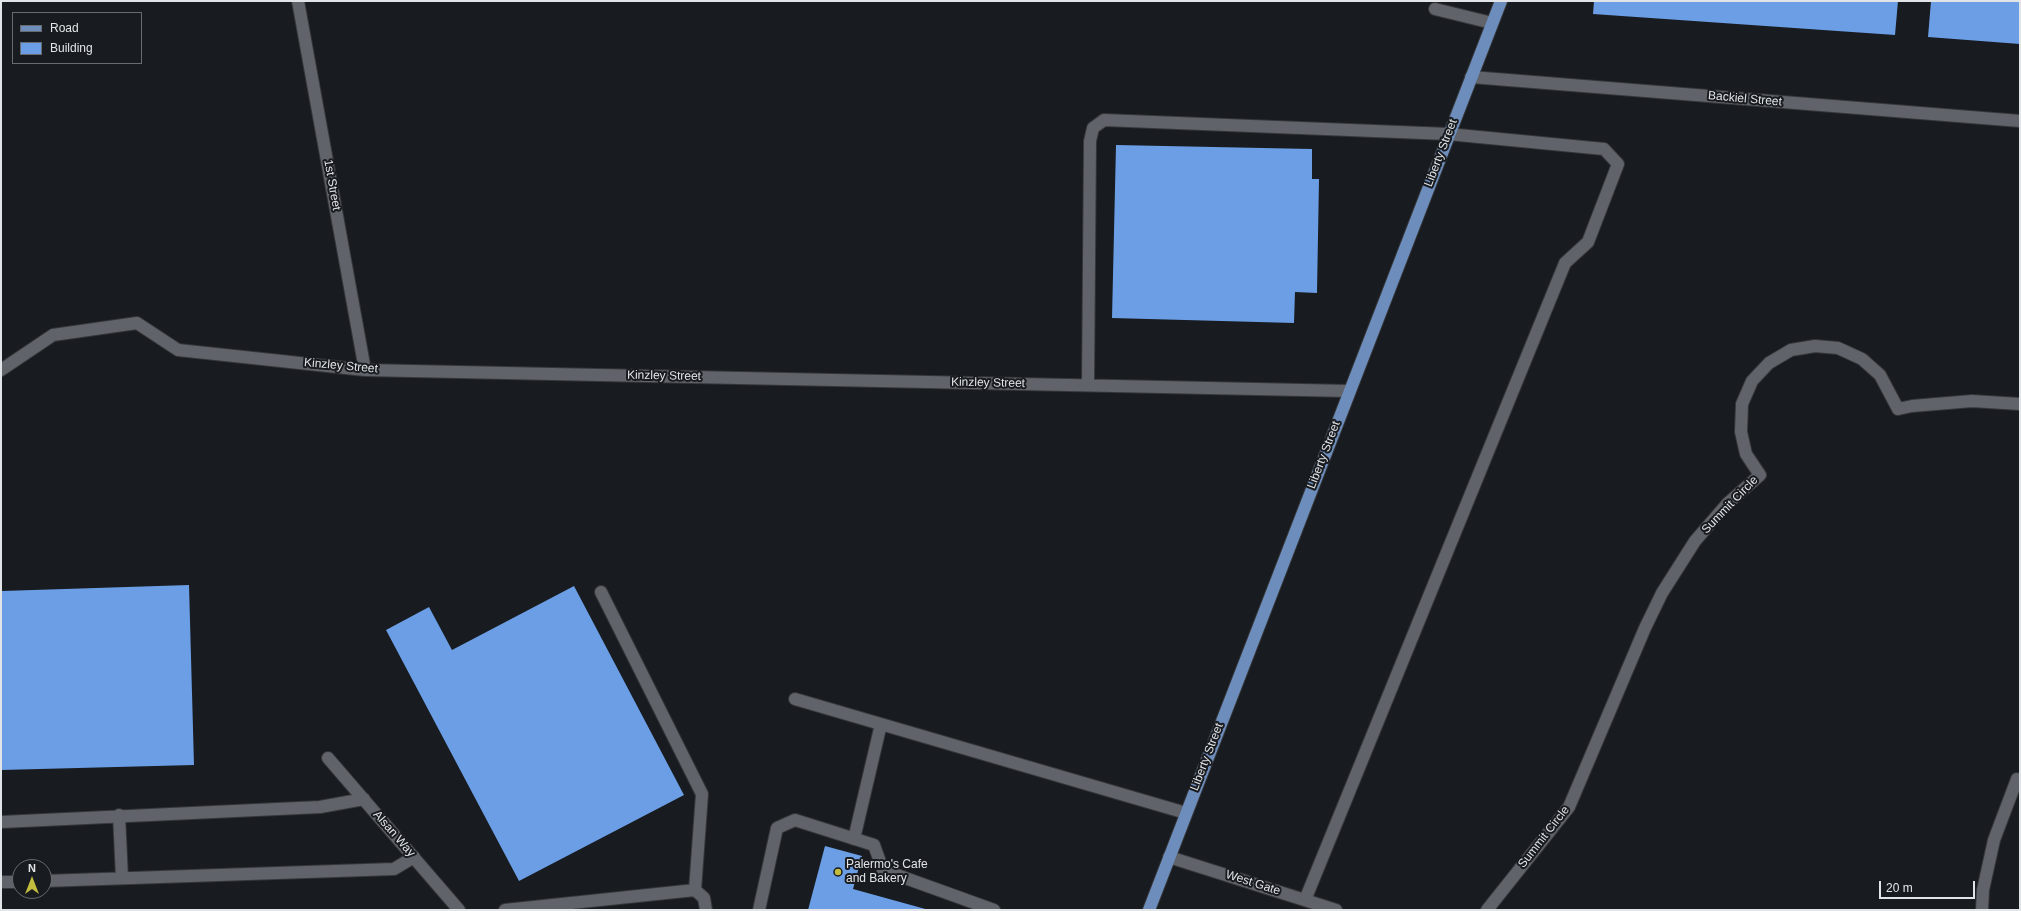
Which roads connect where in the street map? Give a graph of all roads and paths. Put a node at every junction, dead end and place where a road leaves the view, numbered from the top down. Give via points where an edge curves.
1 (298, 1) edge
2 (1501, 1) edge
3 (1435, 9) dead end
4 (1492, 23) junction
5 (1471, 77) junction
6 (2020, 121) edge
7 (1448, 134) junction
8 (1, 370) edge
9 (366, 370) junction
10 (1088, 385) junction
11 (1349, 391) junction
12 (2020, 404) edge
13 (600, 592) dead end
14 (794, 699) dead end
15 (881, 724) junction
16 (328, 758) dead end
17 (2017, 779) dead end
18 (364, 799) junction
19 (1186, 814) junction
20 (119, 815) junction
21 (1, 822) edge
22 (854, 839) junction
23 (414, 857) junction
24 (1169, 857) junction
25 (122, 878) junction
26 (52, 881) edge
27 (1, 882) edge
28 (12, 882) edge
29 (695, 890) junction
30 (1305, 900) junction
31 (459, 910) edge
32 (505, 910) edge
33 (706, 910) edge
34 (759, 910) edge
35 (994, 910) edge
36 (1149, 910) edge
37 (1336, 910) edge
38 (1487, 910) edge
39 (1982, 910) edge

1 - 9 street, 1st Street
2 - 4 main road, Liberty Street
3 - 4 street
4 - 5 main road, Liberty Street
5 - 6 street, Backiel Street
5 - 7 main road, Liberty Street
7 - 10 street via 1104,120 1093,128 1090,142
7 - 11 main road, Liberty Street
7 - 30 street via 1604,150 1618,164 1588,242 1565,263
8 - 9 street, Kinzley Street via 53,335 137,323 178,350
9 - 10 street, Kinzley Street
10 - 11 street, Kinzley Street
11 - 19 main road, Liberty Street
12 - 38 street, Summit Circle via 1972,401 1898,409 1880,375 1862,358 1838,348 1815,346 1791,350 1769,363 1752,381 1742,404 1741,432 1746,454 1760,475 1728,503 1695,541 1662,593 1644,628 1569,806
13 - 29 street via 702,794
14 - 15 street
15 - 19 street
15 - 22 street
16 - 18 street, Alsan Way
17 - 39 street via 1994,840 1983,890
18 - 20 street via 320,806
18 - 23 street, Alsan Way
19 - 24 main road, Liberty Street
20 - 21 street
20 - 25 street
22 - 34 street via 795,820 777,828
22 - 35 street via 874,845 883,870
23 - 25 street via 394,868
23 - 31 street, Alsan Way
24 - 30 street, West Gate
24 - 36 main road, Liberty Street
25 - 26 street
27 - 28 street
29 - 32 street
29 - 33 street via 704,898
30 - 37 street, West Gate

